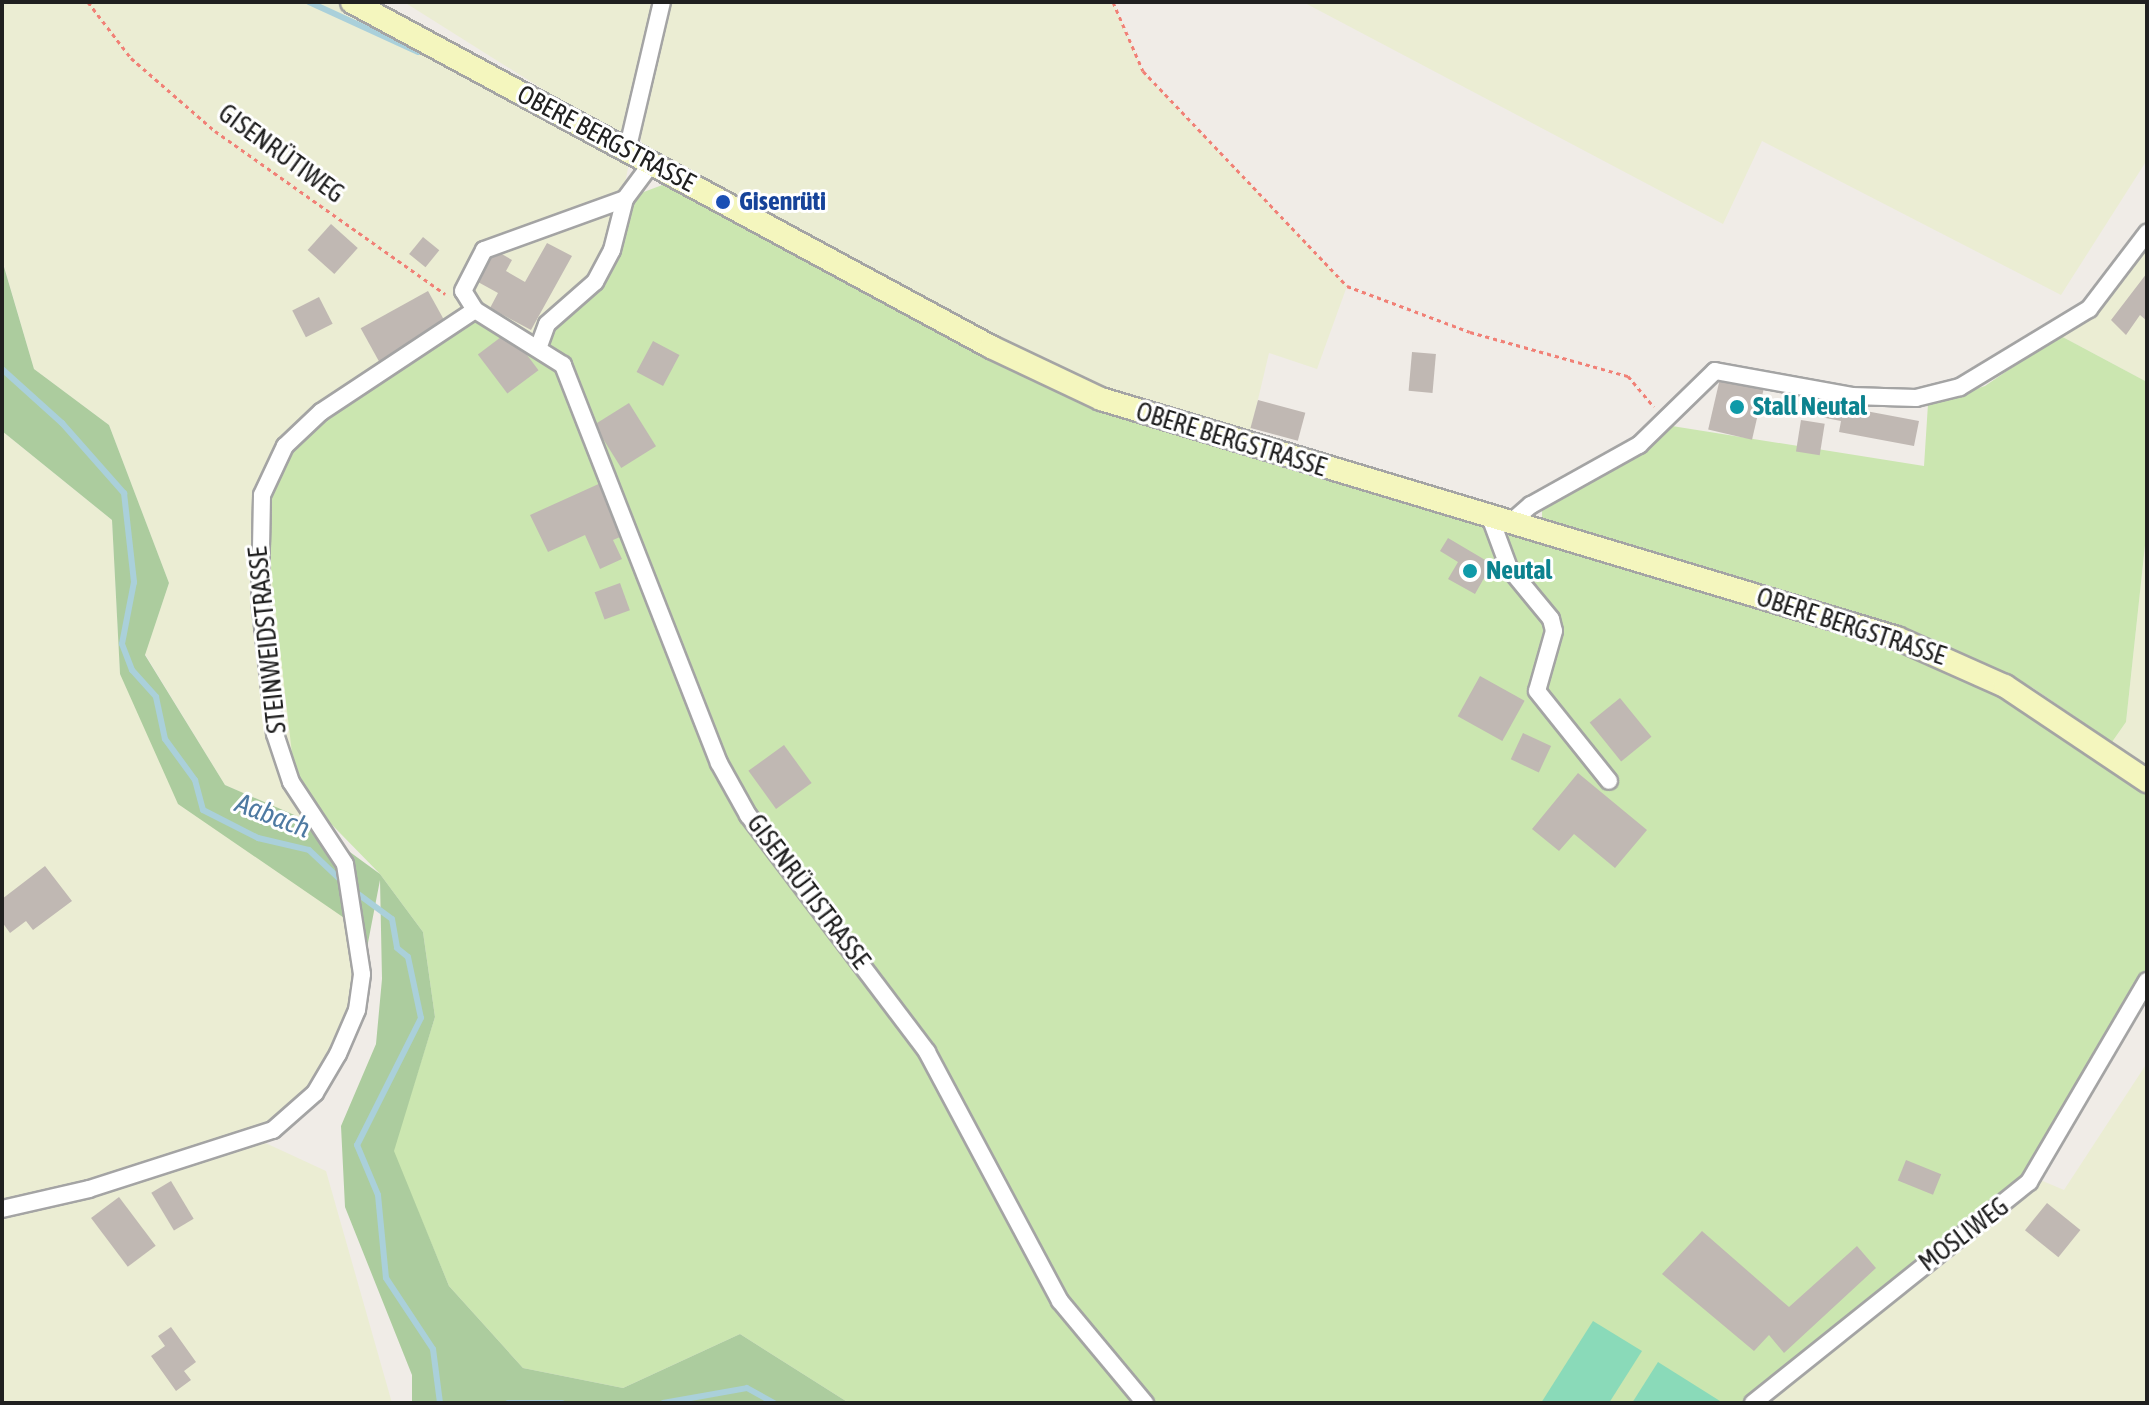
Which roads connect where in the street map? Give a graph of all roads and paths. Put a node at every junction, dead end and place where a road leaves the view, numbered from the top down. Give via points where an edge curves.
1 (88, 2) edge
2 (352, 2) edge
3 (662, 2) edge
4 (1113, 2) edge
5 (627, 151) junction
6 (651, 164) junction
7 (625, 199) junction
8 (2147, 233) edge
9 (475, 310) junction
10 (539, 346) junction
11 (1667, 423) junction
12 (1500, 520) junction
13 (1609, 781) dead end
14 (2147, 781) edge
15 (2147, 981) edge
16 (2, 1209) edge
17 (1145, 1403) edge
18 (1753, 1403) edge

1 - 9 path, GISENRÜTIWEG via 131,58 215,131 417,280
2 - 5 main road, OBERE BERGSTRASSE
3 - 5 street
4 - 11 path via 1143,71 1347,286 1470,332 1628,376
5 - 6 main road, OBERE BERGSTRASSE
6 - 7 street
6 - 12 main road, OBERE BERGSTRASSE via 991,347 1101,399
7 - 9 street via 484,250 463,291
7 - 10 street via 612,250 595,282 547,324
8 - 11 street via 2089,309 1960,387 1916,398 1852,396 1715,371
9 - 10 street
9 - 16 street, STEINWEIDSTRASSE via 321,412 285,446 262,495 260,600 275,734 291,782 345,864 362,974 357,1010 338,1054 298,1113 273,1130 89,1189
10 - 17 street, GISENRÜTISTRASSE via 563,365 719,763 748,815 927,1052 1060,1301
11 - 12 street
12 - 13 street via 1509,568 1544,608 1554,631 1537,691
12 - 14 main road, OBERE BERGSTRASSE via 1948,657 2052,714
15 - 18 street, MOSLIWEG via 2029,1182

